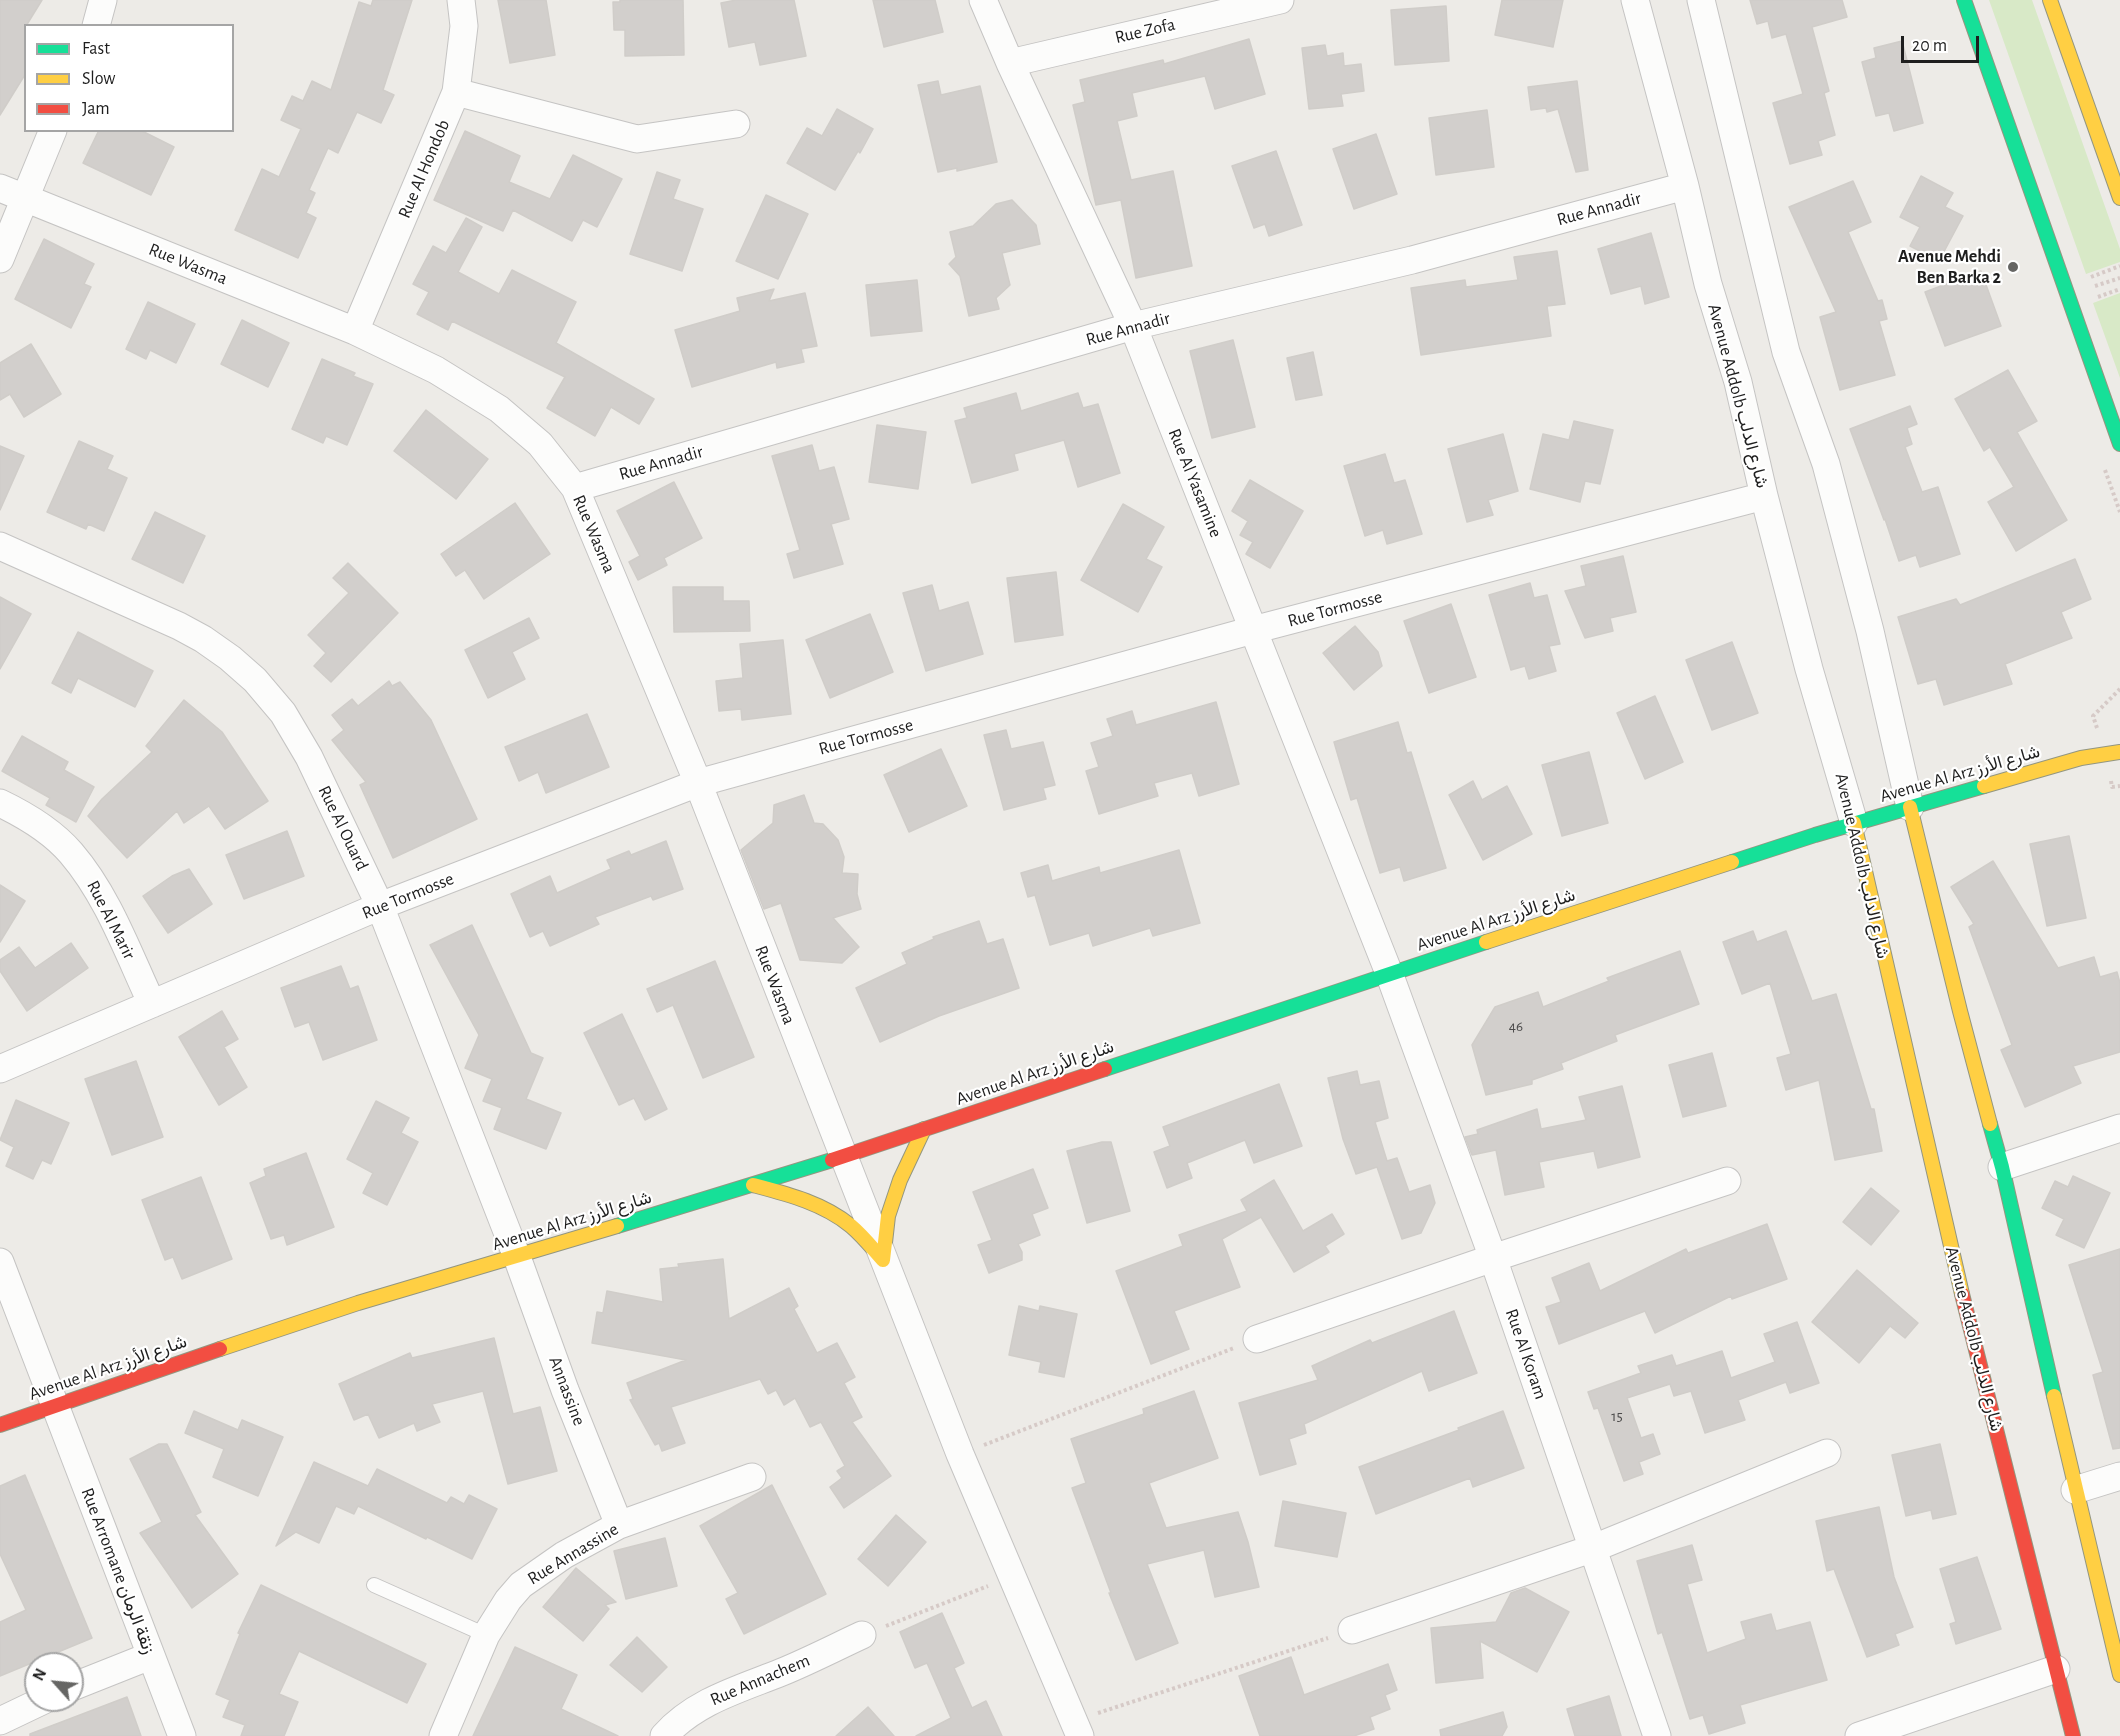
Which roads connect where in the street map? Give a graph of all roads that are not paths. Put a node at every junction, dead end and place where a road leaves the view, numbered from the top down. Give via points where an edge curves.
1 (103, 0) edge
2 (461, 0) edge
3 (983, 0) edge
4 (1280, 0) edge
5 (1635, 0) edge
6 (1701, 0) edge
7 (1964, 0) edge
8 (2050, 0) edge
9 (97, 24) edge
10 (1010, 63) junction
11 (456, 92) junction
12 (736, 124) dead end
13 (52, 132) edge
14 (1685, 186) junction
15 (0, 188) edge
16 (25, 198) junction
17 (2120, 198) edge
18 (0, 259) edge
19 (1133, 326) junction
20 (355, 331) junction
21 (2120, 444) edge
22 (575, 488) junction
23 (1764, 496) junction
24 (0, 546) edge
25 (1253, 630) junction
26 (2114, 737) dead end
27 (2120, 752) edge
28 (2081, 758) junction
29 (698, 783) junction
30 (0, 803) edge
31 (1910, 807) junction
32 (1854, 823) junction
33 (380, 906) junction
34 (1389, 974) junction
35 (152, 1004) junction
36 (0, 1069) edge
37 (2120, 1128) edge
38 (924, 1129) junction
39 (842, 1157) junction
40 (2002, 1167) junction
41 (1728, 1181) dead end
42 (753, 1185) junction
43 (517, 1257) junction
44 (1493, 1258) junction
45 (883, 1260) junction
46 (0, 1262) edge
47 (1257, 1339) road end
48 (54, 1405) junction
49 (0, 1425) edge
50 (1827, 1453) dead end
51 (2120, 1476) edge
52 (752, 1477) dead end
53 (2075, 1490) junction
54 (620, 1525) junction
55 (1594, 1548) junction
56 (374, 1585) dead end
57 (1352, 1630) road end
58 (486, 1635) junction
59 (862, 1635) road end
60 (150, 1656) junction
61 (2056, 1669) junction
62 (2120, 1675) edge
63 (84, 1682) edge
64 (24, 1710) edge
65 (0, 1722) edge
66 (1077, 1728) edge
67 (182, 1736) edge
68 (443, 1736) edge
69 (664, 1736) edge
70 (1657, 1736) edge
71 (1859, 1736) edge
72 (2073, 1736) edge

1 - 9 street
2 - 11 street, Rue Al Hondob via 464,26
3 - 10 street, Rue Al Yasamine
4 - 10 street, Rue Zofa
5 - 14 street, Avenue Addolb شارع الدلب
6 - 31 street via 1786,352 1826,464 1870,631
7 - 21 street
8 - 17 street
10 - 19 street, Rue Al Yasamine
11 - 12 street via 637,139
11 - 20 street, Rue Al Hondob
13 - 16 street
14 - 19 street, Rue Annadir via 1413,260
14 - 23 street, Avenue Addolb شارع الدلب
15 - 16 street, Rue Wasma
16 - 18 street
16 - 20 street, Rue Wasma
19 - 22 street, Rue Annadir
19 - 25 street, Rue Al Yasamine
20 - 22 street, Rue Wasma via 436,370 499,409 540,444
22 - 29 street, Rue Wasma
23 - 25 street, Rue Tormosse
23 - 32 street, Avenue Addolb شارع الدلب
24 - 33 street, Rue Al Ouard via 179,626 231,658 255,680 283,713 309,757
25 - 29 street, Rue Tormosse
25 - 34 street, Rue Al Yasamine
26 - 28 street, Avenue Al Arz شارع الأرز
27 - 28 street, Avenue Al Arz شارع الأرز
28 - 31 street, Avenue Al Arz شارع الأرز
29 - 33 street, Rue Tormosse
29 - 39 street, Rue Wasma
30 - 35 street, Rue Al Marir via 70,852 96,885
31 - 32 street, Avenue Al Arz شارع الأرز
31 - 40 street
32 - 34 street, Avenue Al Arz شارع الأرز
32 - 61 street, Avenue Addolb شارع الدلب via 1975,1346
33 - 35 street, Rue Tormosse
33 - 43 street, Rue Al Ouard
34 - 38 street, Avenue Al Arz شارع الأرز
34 - 44 street, Rue Al Koram
35 - 36 street, Rue Tormosse
37 - 40 street
38 - 39 street, Avenue Al Arz شارع الأرز
38 - 45 street via 888,1216
39 - 42 street, Avenue Al Arz شارع الأرز
39 - 45 street, Rue Wasma
40 - 53 street
41 - 44 street
42 - 43 street, Avenue Al Arz شارع الأرز
42 - 45 street via 788,1194 832,1213
43 - 48 street, Avenue Al Arz شارع الأرز via 358,1303
43 - 54 street, Annassine
44 - 47 street
44 - 55 street, Rue Al Koram
45 - 66 street, Rue Wasma via 960,1454
46 - 48 street, Rue Arromane زنقة الرمان
48 - 49 street, Avenue Al Arz شارع الأرز
48 - 60 street, Rue Arromane زنقة الرمان
50 - 55 street
51 - 53 street
52 - 54 street, Rue Annassine
53 - 62 street
54 - 58 street, Rue Annassine via 564,1555 521,1586
55 - 57 street
55 - 70 street, Rue Al Koram
56 - 58 lane
58 - 68 street, Rue Annassine
59 - 69 street, Rue Annachem via 703,1705
60 - 63 street
60 - 67 street, Rue Arromane زنقة الرمان
61 - 71 street
61 - 72 street, Avenue Addolb شارع الدلب
64 - 65 street

